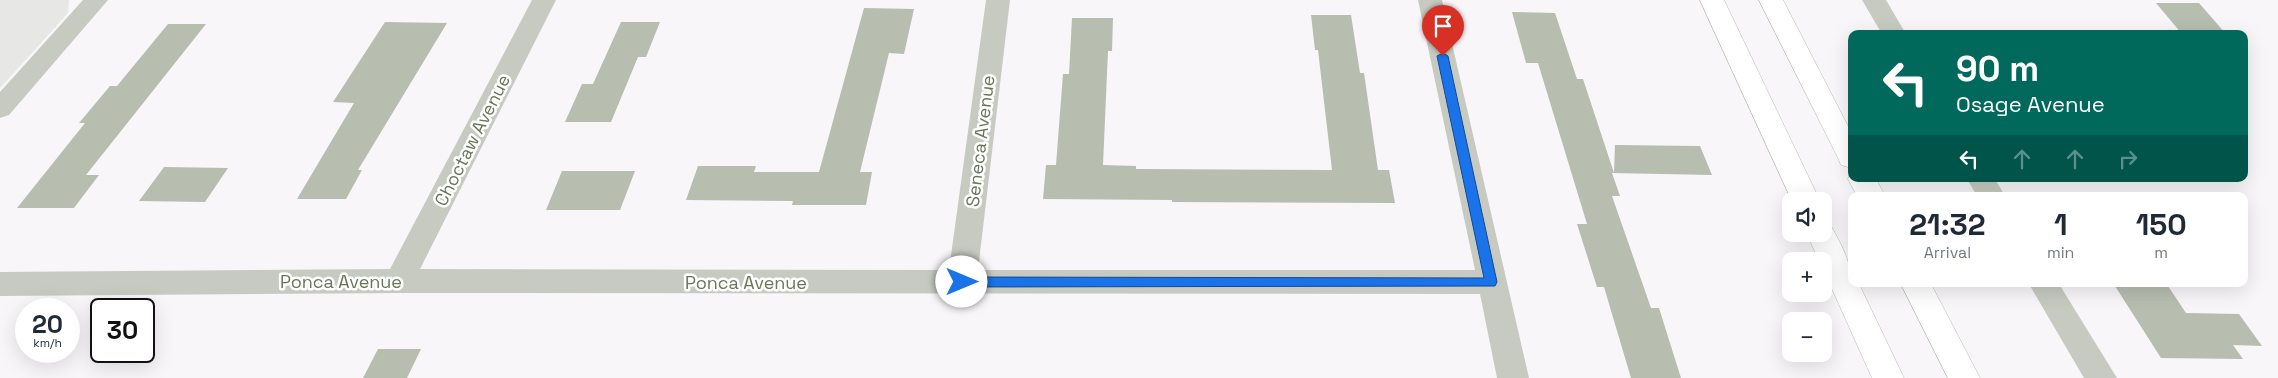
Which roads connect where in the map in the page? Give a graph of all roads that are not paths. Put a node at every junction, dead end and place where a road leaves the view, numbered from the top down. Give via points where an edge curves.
1 (96, 0) edge
2 (544, 0) edge
3 (998, 0) edge
4 (1430, 0) edge
5 (1712, 0) edge
6 (1771, 0) edge
7 (1874, 0) edge
8 (1892, 30) edge
9 (0, 109) edge
10 (1848, 152) edge
11 (1802, 192) edge
12 (1825, 242) edge
13 (399, 281) junction
14 (962, 282) junction
15 (1491, 282) junction
16 (0, 284) edge
17 (1918, 287) edge
18 (2046, 287) edge
19 (1513, 378) edge
20 (1888, 378) edge
21 (1964, 378) edge
22 (2100, 378) edge

1 - 9 street
2 - 13 street, Choctaw Avenue
3 - 14 street, Seneca Avenue
4 - 15 street
5 - 11 main road
6 - 10 main road
7 - 8 street
12 - 20 main road
13 - 14 street, Ponca Avenue
13 - 16 street, Ponca Avenue
14 - 15 street, Ponca Avenue
15 - 19 street
17 - 21 main road
18 - 22 street

